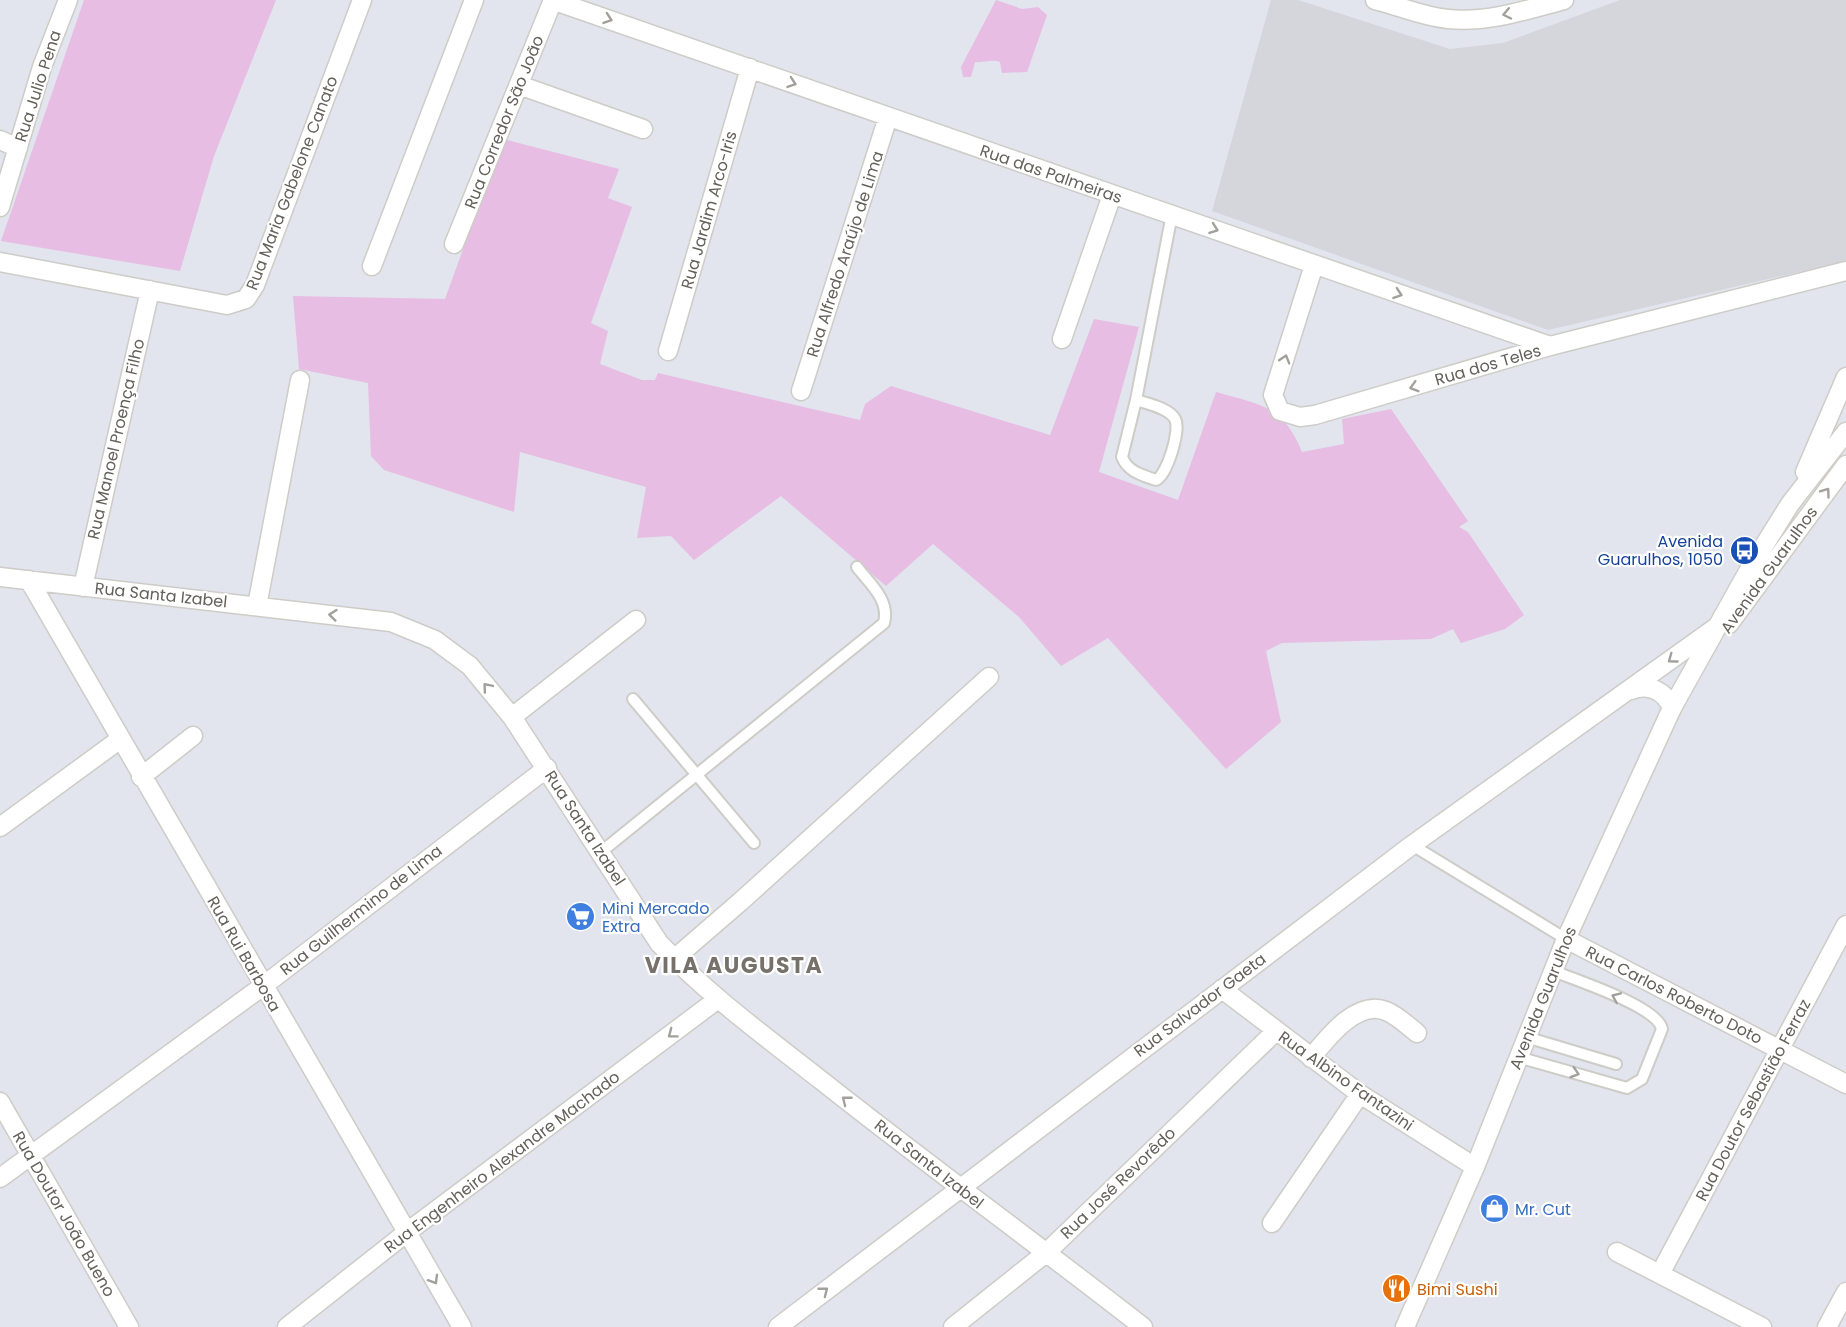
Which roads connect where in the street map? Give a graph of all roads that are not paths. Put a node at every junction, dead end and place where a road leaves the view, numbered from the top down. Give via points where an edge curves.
1 (68, 0) edge
2 (362, 0) edge
3 (474, 0) edge
4 (553, 0) edge
5 (1376, 0) edge
6 (1564, 0) edge
7 (750, 68) junction
8 (519, 84) junction
9 (888, 117) junction
10 (643, 129) dead end
11 (0, 140) edge
12 (18, 148) junction
13 (1112, 195) junction
14 (0, 207) edge
15 (1172, 214) junction
16 (454, 244) dead end
17 (0, 262) edge
18 (1314, 265) junction
19 (372, 266) dead end
20 (1846, 271) edge
21 (150, 291) junction
22 (1062, 339) dead end
23 (1550, 346) junction
24 (668, 351) dead end
25 (1846, 377) edge
26 (300, 380) dead end
27 (801, 391) dead end
28 (1136, 400) junction
29 (1846, 432) edge
30 (1846, 465) edge
31 (1790, 504) junction
32 (856, 567) dead end
33 (0, 577) edge
34 (29, 580) junction
35 (82, 587) junction
36 (257, 606) junction
37 (636, 620) dead end
38 (1716, 628) junction
39 (1691, 673) junction
40 (989, 677) dead end
41 (1629, 690) junction
42 (633, 699) dead end
43 (1672, 708) junction
44 (512, 717) junction
45 (193, 736) dead end
46 (119, 740) junction
47 (547, 768) junction
48 (696, 776) junction
49 (141, 777) junction
50 (0, 827) edge
51 (754, 843) dead end
52 (1413, 845) junction
53 (601, 852) junction
54 (1846, 925) edge
55 (1566, 939) junction
56 (674, 958) junction
57 (1553, 971) junction
58 (262, 986) junction
59 (1222, 988) junction
60 (718, 999) junction
61 (1276, 1031) junction
62 (1417, 1033) dead end
63 (1526, 1037) junction
64 (1780, 1050) junction
65 (1518, 1057) junction
66 (1311, 1058) junction
67 (1616, 1064) dead end
68 (1846, 1084) edge
69 (1360, 1094) junction
70 (0, 1102) edge
71 (30, 1154) junction
72 (1475, 1167) junction
73 (0, 1178) edge
74 (958, 1188) junction
75 (1272, 1223) dead end
76 (406, 1233) junction
77 (1047, 1252) junction
78 (1617, 1252) dead end
79 (1660, 1274) junction
80 (1846, 1292) edge
81 (129, 1327) edge
82 (287, 1327) edge
83 (462, 1327) edge
84 (778, 1327) edge
85 (953, 1327) edge
86 (1143, 1327) edge
87 (1406, 1327) edge
88 (1762, 1327) edge
89 (1827, 1327) edge

1 - 12 street, Rua Julio Pena via 42,67
2 - 21 street, Rua Maria Gabelone Canato via 251,293 242,301 227,305
3 - 19 street
4 -> 7 street, Rua das Palmeiras
4 - 8 street, Rua Corredor São João
6 -> 5 street via 1467,20 1446,19
7 -> 9 street, Rua das Palmeiras
7 - 24 street, Rua Jardim Arco-Iris
8 - 10 street
8 - 16 street, Rua Corredor São João
9 - 13 street, Rua das Palmeiras
9 - 27 street, Rua Alfredo Araújo de Lima
11 - 12 street
12 - 14 street, Rua Julio Pena
13 - 15 street, Rua das Palmeiras
13 - 22 street
15 -> 18 street, Rua das Palmeiras
15 - 28 lane
17 - 21 street, Rua Maria Gabelone Canato
18 -> 23 street, Rua das Palmeiras
23 -> 18 street, Rua dos Teles via 1315,416 1288,416 1280,411 1274,395
20 - 23 street, Rua dos Teles
21 - 35 street, Rua Manoel Proença Filho
25 - 31 street
26 - 36 street
28 - 28 lane via 1122,457 1132,471 1156,480 1166,470 1177,426 1165,410
29 - 31 street, Avenida Guarulhos
39 -> 30 street, Avenida Guarulhos
31 - 38 street, Avenida Guarulhos
32 - 48 lane via 884,603 884,623
33 - 34 street, Rua Santa Izabel
34 - 35 street, Rua Santa Izabel
34 - 46 street, Rua Rui Barbosa
35 - 36 street, Rua Santa Izabel
44 -> 36 street, Rua Santa Izabel via 470,666 435,640 391,621
37 - 44 street
38 - 39 street, Avenida Guarulhos
38 -> 41 street, Rua Salvador Gaeta
39 - 43 street, Avenida Guarulhos
40 - 56 street
41 - 43 street via 1655,689 1666,696
41 - 52 street, Rua Salvador Gaeta
42 - 48 lane
43 - 55 street, Avenida Guarulhos
44 - 47 street, Rua Santa Izabel
45 - 49 street
46 - 49 street, Rua Rui Barbosa
46 - 50 street
47 - 53 street, Rua Santa Izabel
47 - 58 street, Rua Guilhermino de Lima
48 - 51 lane
48 - 53 lane
49 - 58 street, Rua Rui Barbosa
52 - 55 lane, Rua Carlos Roberto Doto
52 - 59 street, Rua Salvador Gaeta
53 - 56 street, Rua Santa Izabel via 659,943
54 - 64 street, Rua Doutor Sebastião Ferraz
55 - 57 street, Avenida Guarulhos
55 - 64 street, Rua Carlos Roberto Doto
56 - 60 street, Rua Santa Izabel
57 - 63 street, Avenida Guarulhos
65 -> 57 lane via 1627,1088 1642,1079 1662,1029 1655,1015
58 - 71 street, Rua Guilhermino de Lima
58 - 76 street, Rua Rui Barbosa
59 - 61 street, Rua Albino Fantazini
59 - 74 street, Rua Salvador Gaeta
74 -> 60 street, Rua Santa Izabel
60 -> 76 street, Rua Engenheiro Alexandre Machado
61 - 66 street, Rua Albino Fantazini
61 - 77 street, Rua José Revorêdo
62 - 66 street via 1385,1010 1372,1009 1339,1026
63 - 65 street, Avenida Guarulhos
63 - 67 lane
64 - 68 street, Rua Carlos Roberto Doto
64 - 79 street, Rua Doutor Sebastião Ferraz
65 - 72 street, Avenida Guarulhos
66 - 69 street, Rua Albino Fantazini
69 - 72 street, Rua Albino Fantazini
69 - 75 street
70 - 71 street, Rua Doutor João Bueno
71 - 73 street, Rua Guilhermino de Lima
71 - 81 street, Rua Doutor João Bueno
72 - 87 street, Avenida Guarulhos
74 - 77 street, Rua Santa Izabel
84 -> 74 street, Rua Salvador Gaeta
76 - 82 street, Rua Engenheiro Alexandre Machado
76 -> 83 street, Rua Rui Barbosa
77 - 85 street, Rua José Revorêdo
77 - 86 street, Rua Santa Izabel
78 - 79 street
79 - 88 street
80 - 89 street

